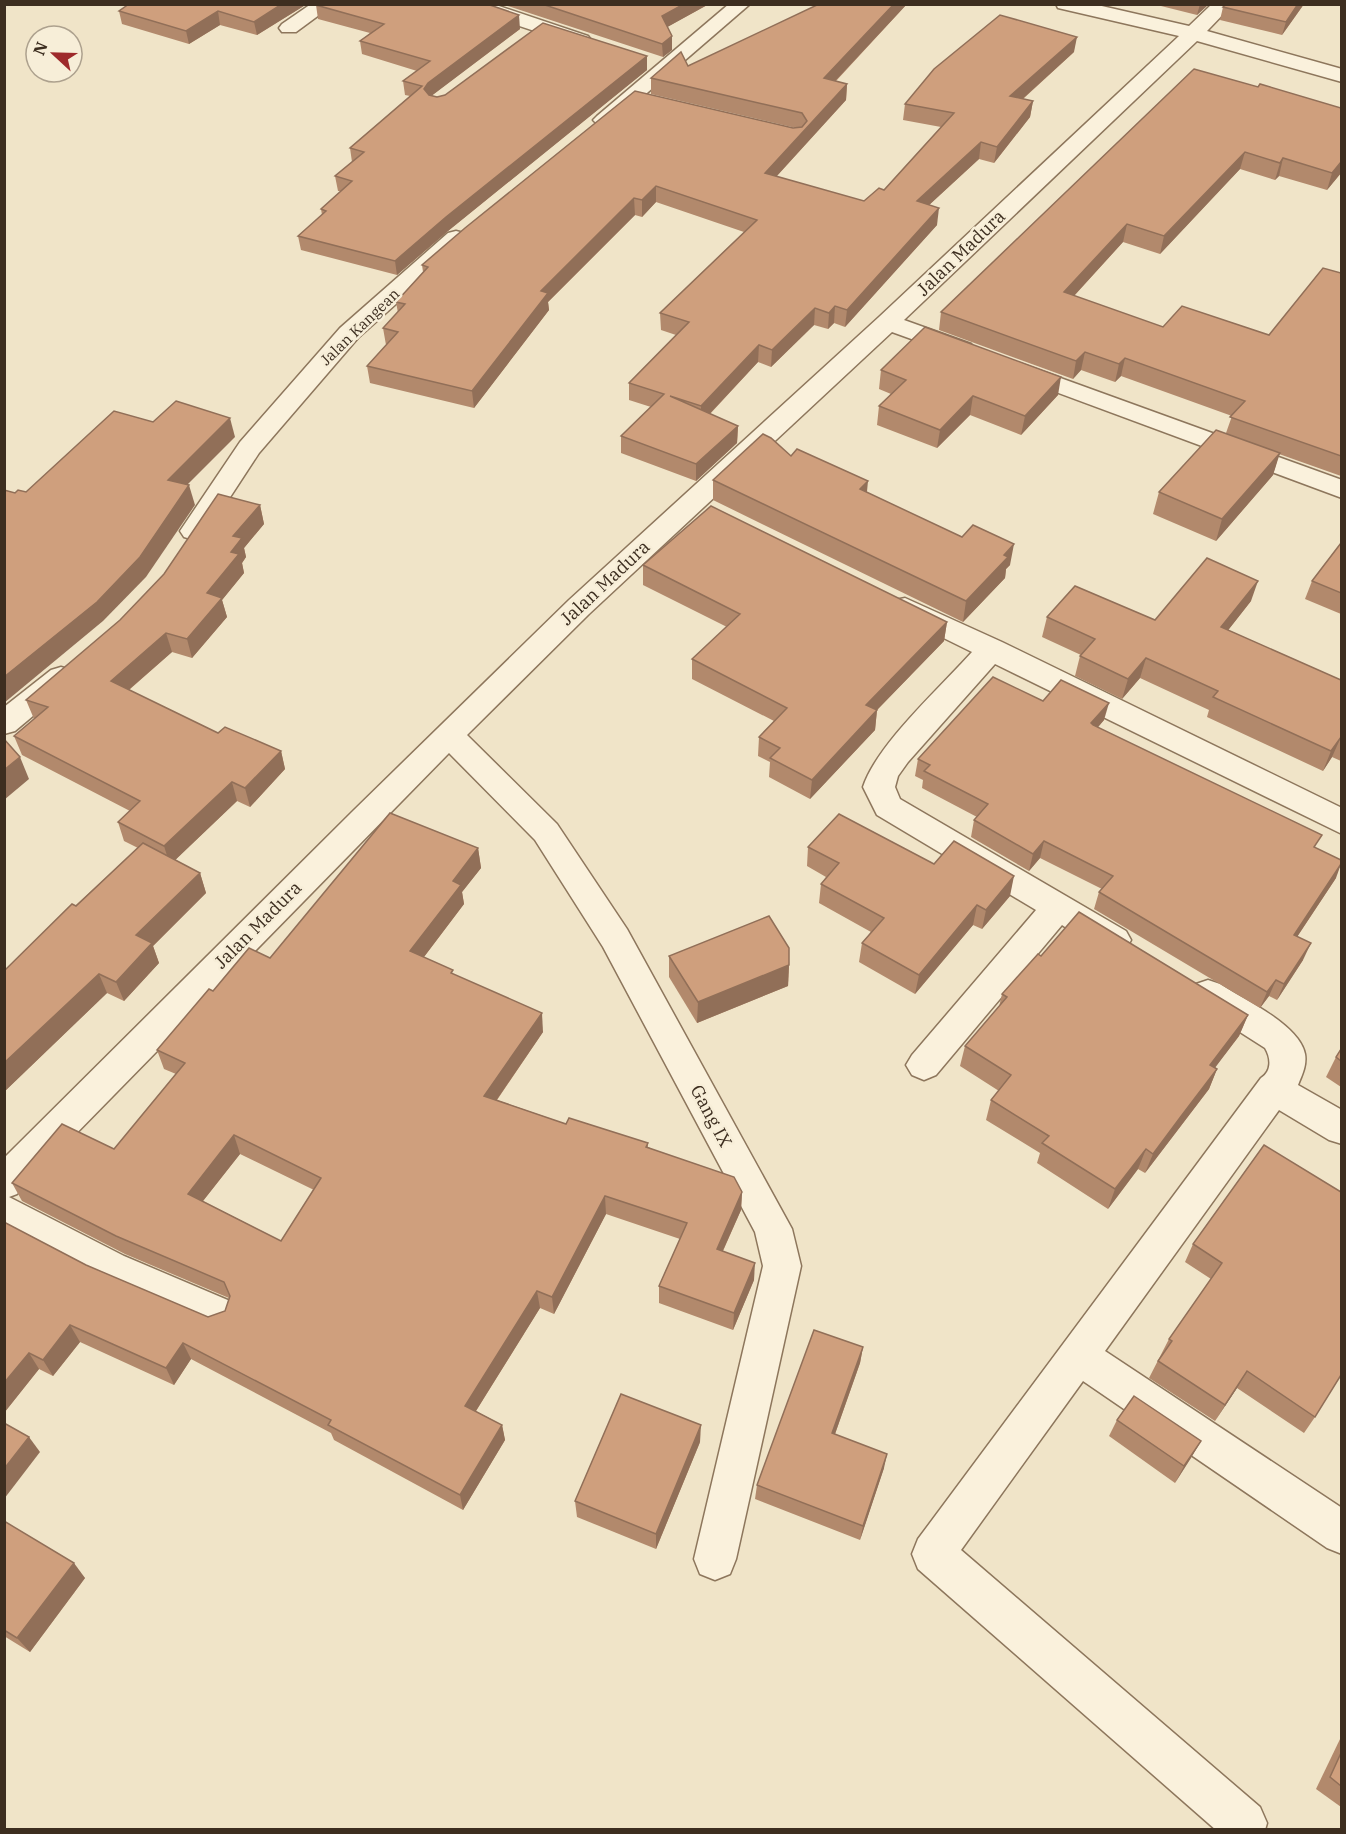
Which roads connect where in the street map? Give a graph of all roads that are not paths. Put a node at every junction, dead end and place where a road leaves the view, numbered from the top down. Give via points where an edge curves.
1 (325, 4) edge
2 (472, 4) edge
3 (741, 4) edge
4 (1065, 4) edge
5 (1224, 4) edge
6 (289, 27) dead end
7 (539, 27) junction
8 (1191, 33) junction
9 (521, 41) edge
10 (604, 48) edge
11 (1341, 76) edge
12 (585, 135) edge
13 (475, 224) edge
14 (888, 322) junction
15 (1341, 489) edge
16 (184, 546) edge
17 (884, 597) edge
18 (992, 649) junction
19 (81, 660) edge
20 (4, 723) edge
21 (449, 735) junction
22 (1341, 822) edge
23 (1057, 908) junction
24 (1136, 952) edge
25 (1185, 980) edge
26 (924, 1065) dead end
27 (1274, 1089) junction
28 (1341, 1129) edge
29 (4, 1183) edge
30 (4, 1212) edge
31 (216, 1314) edge
32 (1078, 1355) junction
33 (1341, 1533) edge
34 (715, 1558) dead end
35 (1244, 1823) dead end

1 - 6 street
2 - 7 street
3 - 12 street via 657,64 642,101
4 - 8 street
5 - 8 street, Jalan Madura
7 - 9 street
7 - 10 street
8 - 11 street
8 - 14 street, Jalan Madura
13 - 16 street, Jalan Kangean via 349,333 249,448
14 - 15 street
14 - 21 street, Jalan Madura via 701,508 579,607
17 - 18 street
18 - 22 street
18 - 23 street via 897,754 879,787 888,807
19 - 20 street
21 - 29 street, Jalan Madura
21 - 34 street, Gang IX via 553,842 615,938 773,1230 782,1266
23 - 24 street
23 - 26 street
25 - 27 street via 1277,1038 1287,1053 1287,1069
27 - 28 street
27 - 32 street
30 - 31 street via 110,1268
32 - 33 street
32 - 35 street via 933,1554

